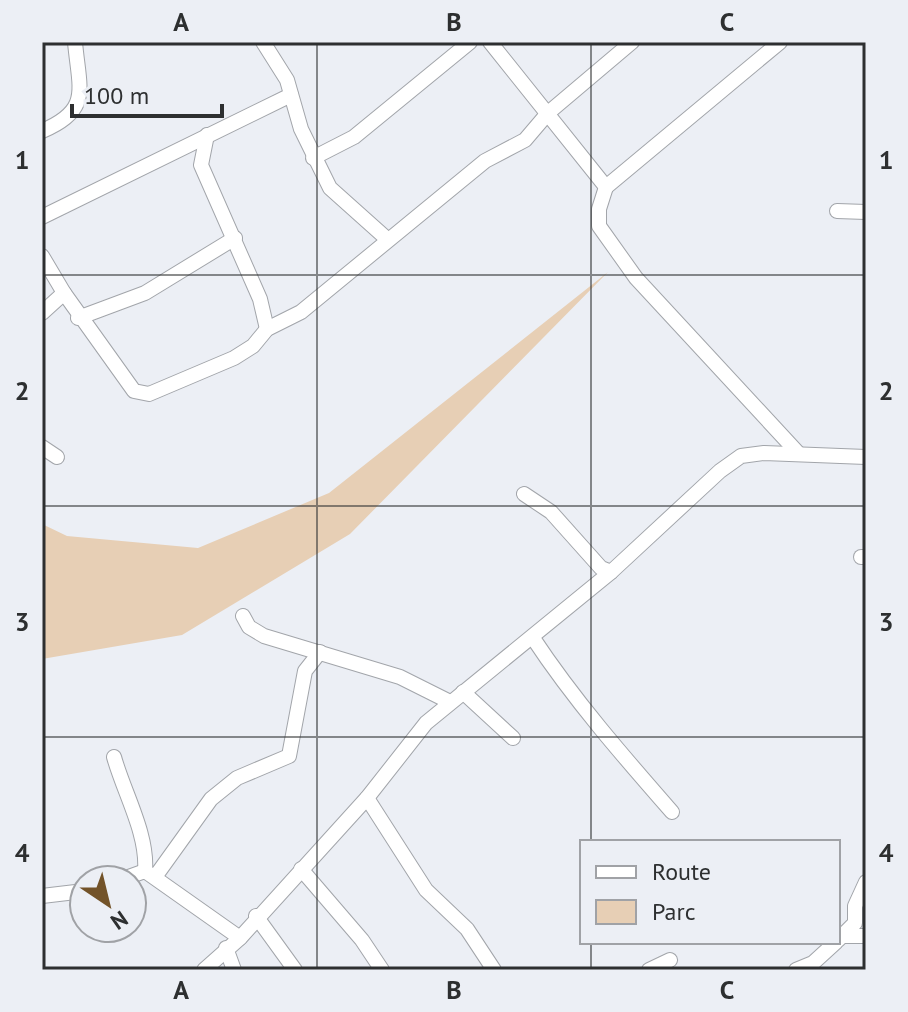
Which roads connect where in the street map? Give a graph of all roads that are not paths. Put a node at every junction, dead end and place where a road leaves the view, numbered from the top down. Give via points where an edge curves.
1 (75, 42) edge
2 (263, 42) edge
3 (470, 42) edge
4 (490, 42) edge
5 (632, 42) edge
6 (780, 42) edge
7 (291, 95) junction
8 (548, 113) junction
9 (42, 131) edge
10 (207, 135) junction
11 (313, 158) junction
12 (606, 187) junction
13 (837, 211) dead end
14 (866, 212) edge
15 (42, 217) edge
16 (235, 238) junction
17 (387, 239) junction
18 (42, 256) edge
19 (64, 293) junction
20 (42, 313) edge
21 (78, 318) junction
22 (267, 329) junction
23 (42, 447) edge
24 (798, 453) junction
25 (57, 457) dead end
26 (866, 457) edge
27 (524, 494) dead end
28 (611, 572) junction
29 (243, 616) dead end
30 (533, 638) junction
31 (320, 652) junction
32 (463, 692) junction
33 (450, 702) junction
34 (513, 738) dead end
35 (114, 757) dead end
36 (367, 798) junction
37 (672, 812) dead end
38 (301, 869) junction
39 (150, 874) junction
40 (866, 882) edge
41 (68, 893) edge
42 (42, 896) edge
43 (256, 916) junction
44 (866, 936) edge
45 (240, 938) junction
46 (840, 938) edge
47 (840, 939) edge
48 (834, 944) edge
49 (226, 948) junction
50 (670, 960) dead end
51 (204, 970) edge
52 (234, 970) edge
53 (295, 970) edge
54 (382, 970) edge
55 (494, 970) edge
56 (649, 970) edge
57 (796, 970) edge

1 - 9 street via 76,107 68,120
2 - 7 street
3 - 11 street via 354,137
4 - 8 street
5 - 8 street
6 - 12 street
7 - 10 street
7 - 11 street
8 - 12 street
8 - 17 street via 525,140 485,161
10 - 15 street
10 - 16 street via 201,165
11 - 17 street via 337,196
12 - 24 street via 599,226 636,278
13 - 14 street
16 - 21 street via 145,293
16 - 22 street
17 - 22 street via 301,312
18 - 19 street
19 - 20 street
19 - 21 street
21 - 22 street via 128,387 149,394 234,358
23 - 25 street
24 - 26 street
24 - 28 street via 741,456
27 - 28 street via 551,512 601,568
28 - 30 street
29 - 31 street via 264,636
30 - 32 street
30 - 37 street via 573,698
31 - 33 street via 400,677
31 - 39 street via 305,671 289,756 251,770 211,799
32 - 33 street
32 - 34 street
33 - 36 street via 426,723
35 - 39 street via 141,831
36 - 38 street
36 - 55 street via 426,890 467,929
38 - 43 street
38 - 54 street
39 - 45 street
40 - 46 street via 855,906 855,923
41 - 42 street
43 - 45 street
43 - 53 street
44 - 47 street
45 - 49 street
48 - 57 street
49 - 51 street
49 - 52 street
50 - 56 street

